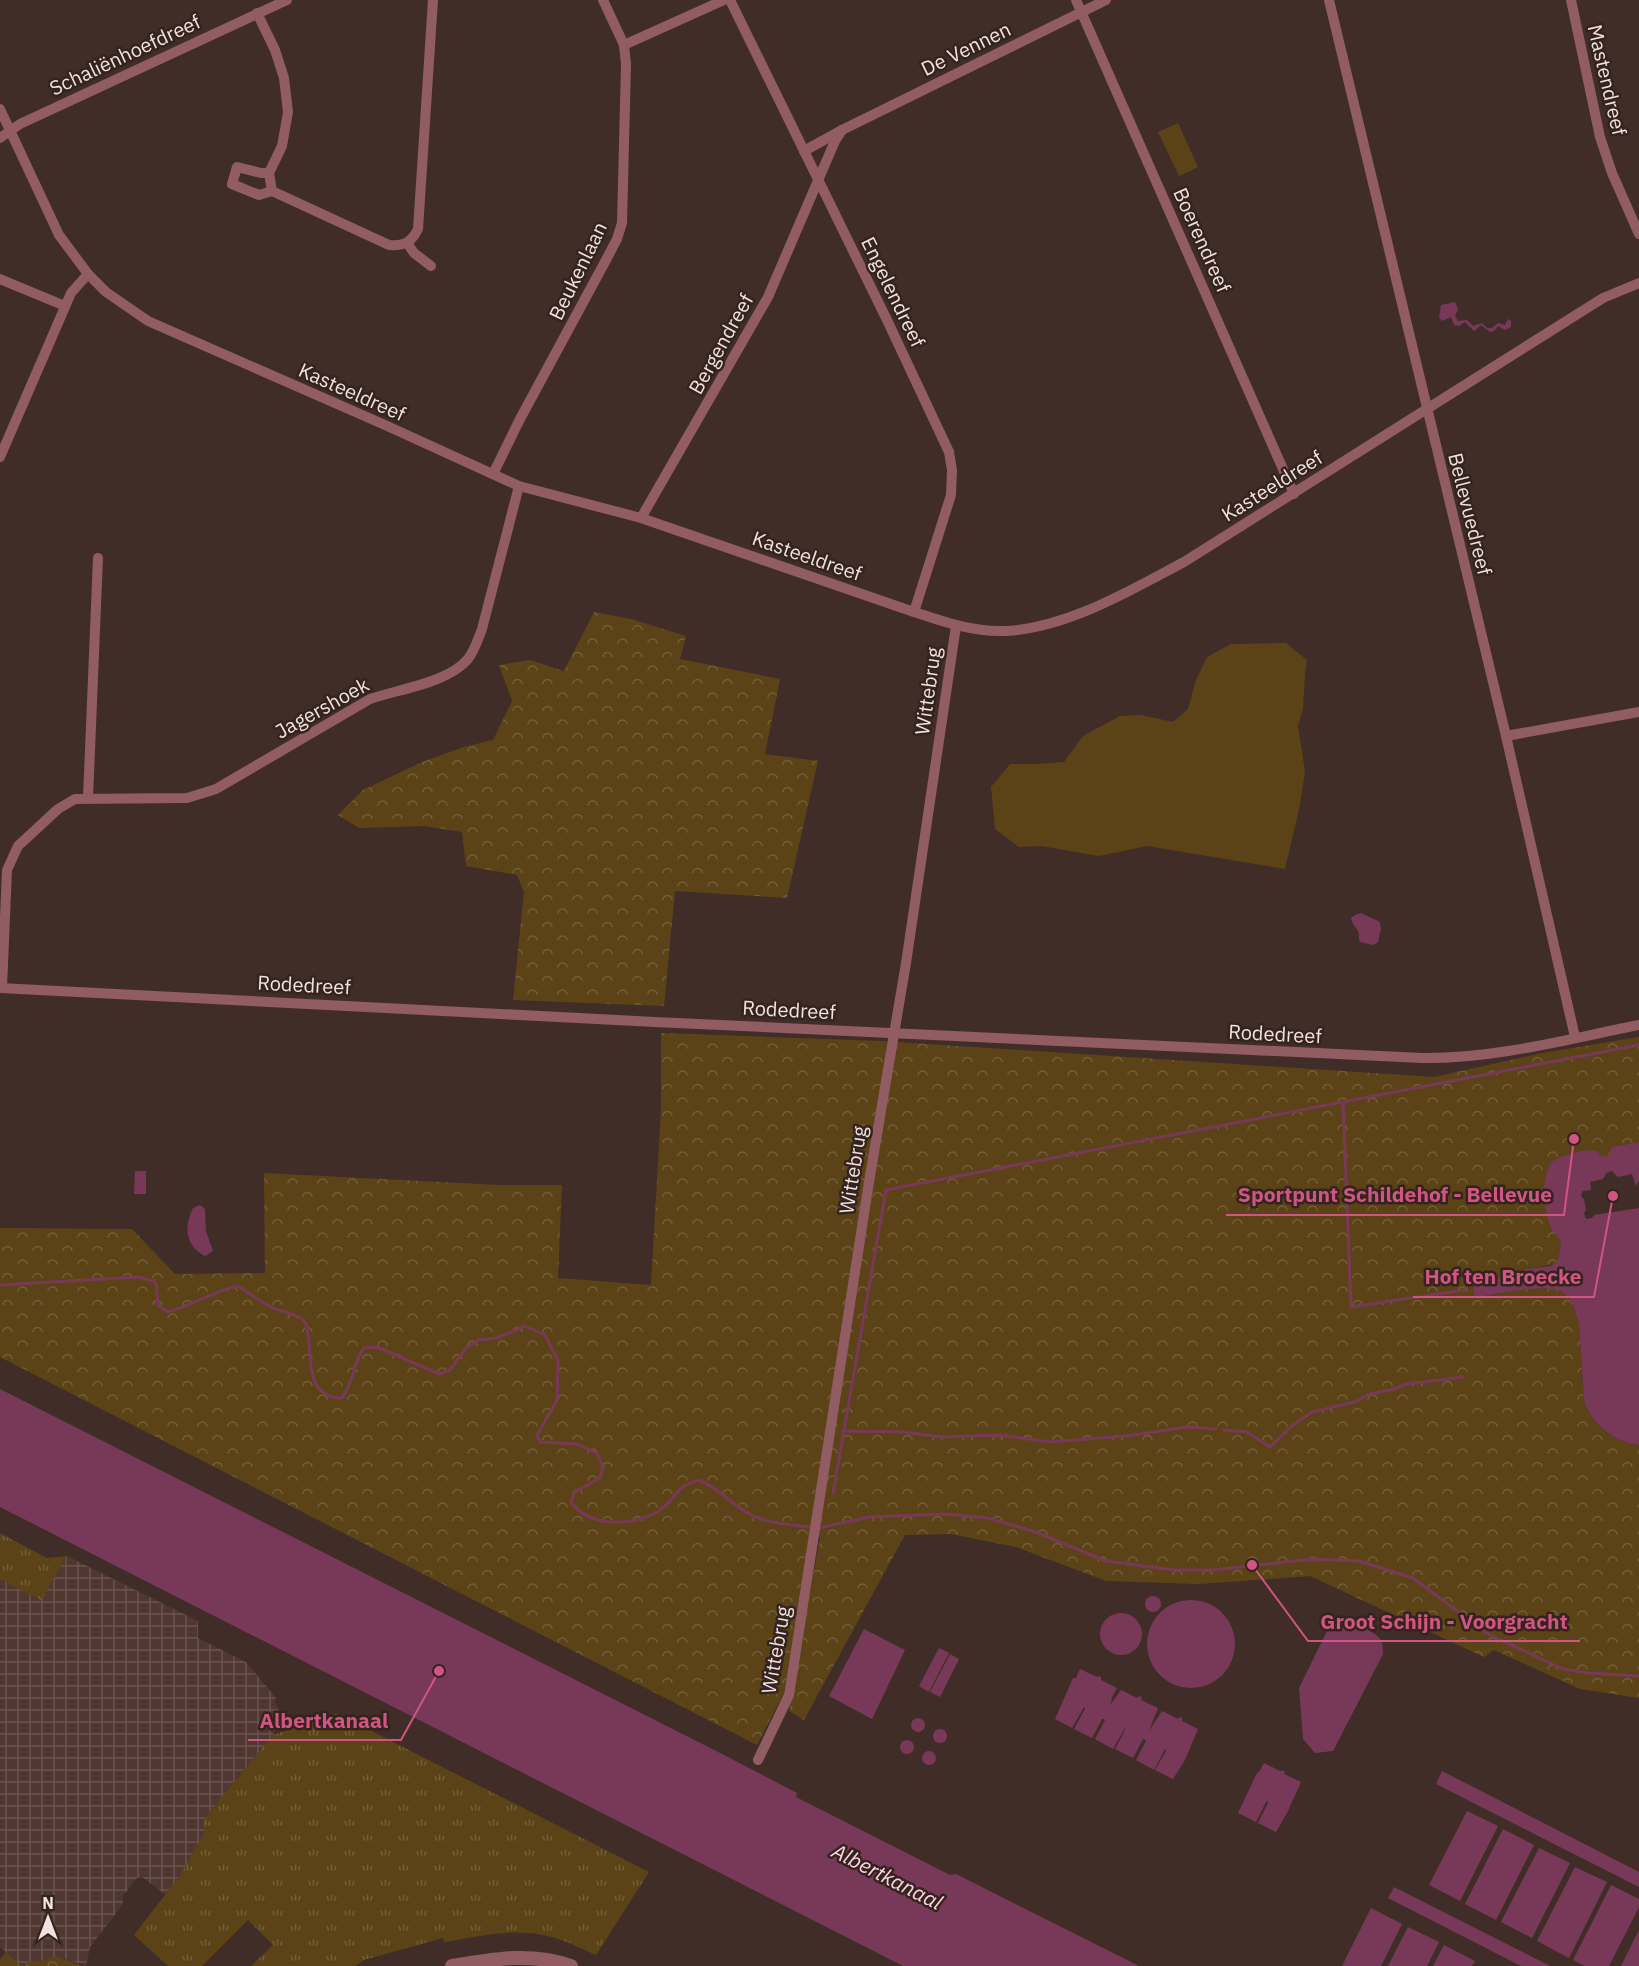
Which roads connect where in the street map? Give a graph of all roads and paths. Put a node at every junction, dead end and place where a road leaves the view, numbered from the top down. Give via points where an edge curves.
1 (286, 0) edge
2 (433, 0) edge
3 (603, 0) edge
4 (723, 0) edge
5 (730, 0) edge
6 (1076, 0) edge
7 (1106, 0) edge
8 (1329, 0) edge
9 (1571, 0) edge
10 (1082, 12) junction
11 (256, 13) junction
12 (624, 45) junction
13 (0, 109) edge
14 (842, 130) junction
15 (10, 132) junction
16 (0, 138) edge
17 (804, 151) junction
18 (268, 173) junction
19 (819, 180) junction
20 (272, 191) junction
21 (1639, 234) edge
22 (407, 243) junction
23 (430, 266) dead end
24 (88, 274) junction
25 (0, 279) edge
26 (1639, 283) edge
27 (64, 306) junction
28 (1426, 409) junction
29 (0, 457) edge
30 (493, 474) junction
31 (519, 486) junction
32 (1294, 494) junction
33 (641, 518) junction
34 (98, 558) dead end
35 (914, 612) junction
36 (956, 626) junction
37 (1639, 712) edge
38 (1506, 736) junction
39 (88, 798) junction
40 (1, 988) edge
41 (1639, 1025) edge
42 (893, 1032) junction
43 (1575, 1037) junction
44 (758, 1760) dead end
45 (452, 1966) edge
46 (571, 1966) edge

1 - 11 street, Schaliënhoefdreef
2 - 22 street via 418,229
3 - 12 street, Beukenlaan
4 - 12 street
5 - 17 street, Engelendreef
6 - 10 street, Boerendreef
7 - 10 street, De Vennen
8 - 28 street, Bellevuedreef
9 - 21 street, Mastendreef via 1600,137
10 - 14 street, De Vennen
10 - 32 street, Boerendreef
11 - 15 street, Schaliënhoefdreef
11 - 18 street via 284,78 288,112 282,146
12 - 30 street, Beukenlaan via 622,223
13 - 15 street, Kasteeldreef
14 - 17 street, De Vennen
14 - 19 street
15 - 16 street
15 - 24 street, Kasteeldreef via 59,235
17 - 19 street, Engelendreef
18 - 20 street
18 - 20 street via 237,167 232,184 259,195
19 - 33 street, Bergendreef via 768,297
19 - 35 street, Engelendreef via 949,452 951,495
20 - 22 street via 389,245
22 - 23 street
24 - 27 street
24 - 30 street, Kasteeldreef via 106,292 148,321
25 - 27 street
26 - 28 street, Kasteeldreef via 1603,298
27 - 29 street
28 - 32 street, Kasteeldreef
28 - 38 street, Bellevuedreef
30 - 31 street, Kasteeldreef
31 - 33 street, Kasteeldreef
31 - 39 street, Jagershoek via 482,629 467,660 451,672 425,684 370,699 216,789 177,799
32 - 36 street, Kasteeldreef via 1184,562 1061,620 1003,631
33 - 35 street, Kasteeldreef
34 - 39 street
35 - 36 street, Kasteeldreef
36 - 42 street, Wittebrug
37 - 38 street
38 - 43 street, Bellevuedreef
39 - 40 street, Jagershoek via 75,799 58,808 18,846 10,859
40 - 42 street, Rodedreef
41 - 43 street, Rodedreef
42 - 43 street, Rodedreef via 1447,1059
42 - 44 street, Wittebrug via 789,1695
45 - 46 street via 529,1957

